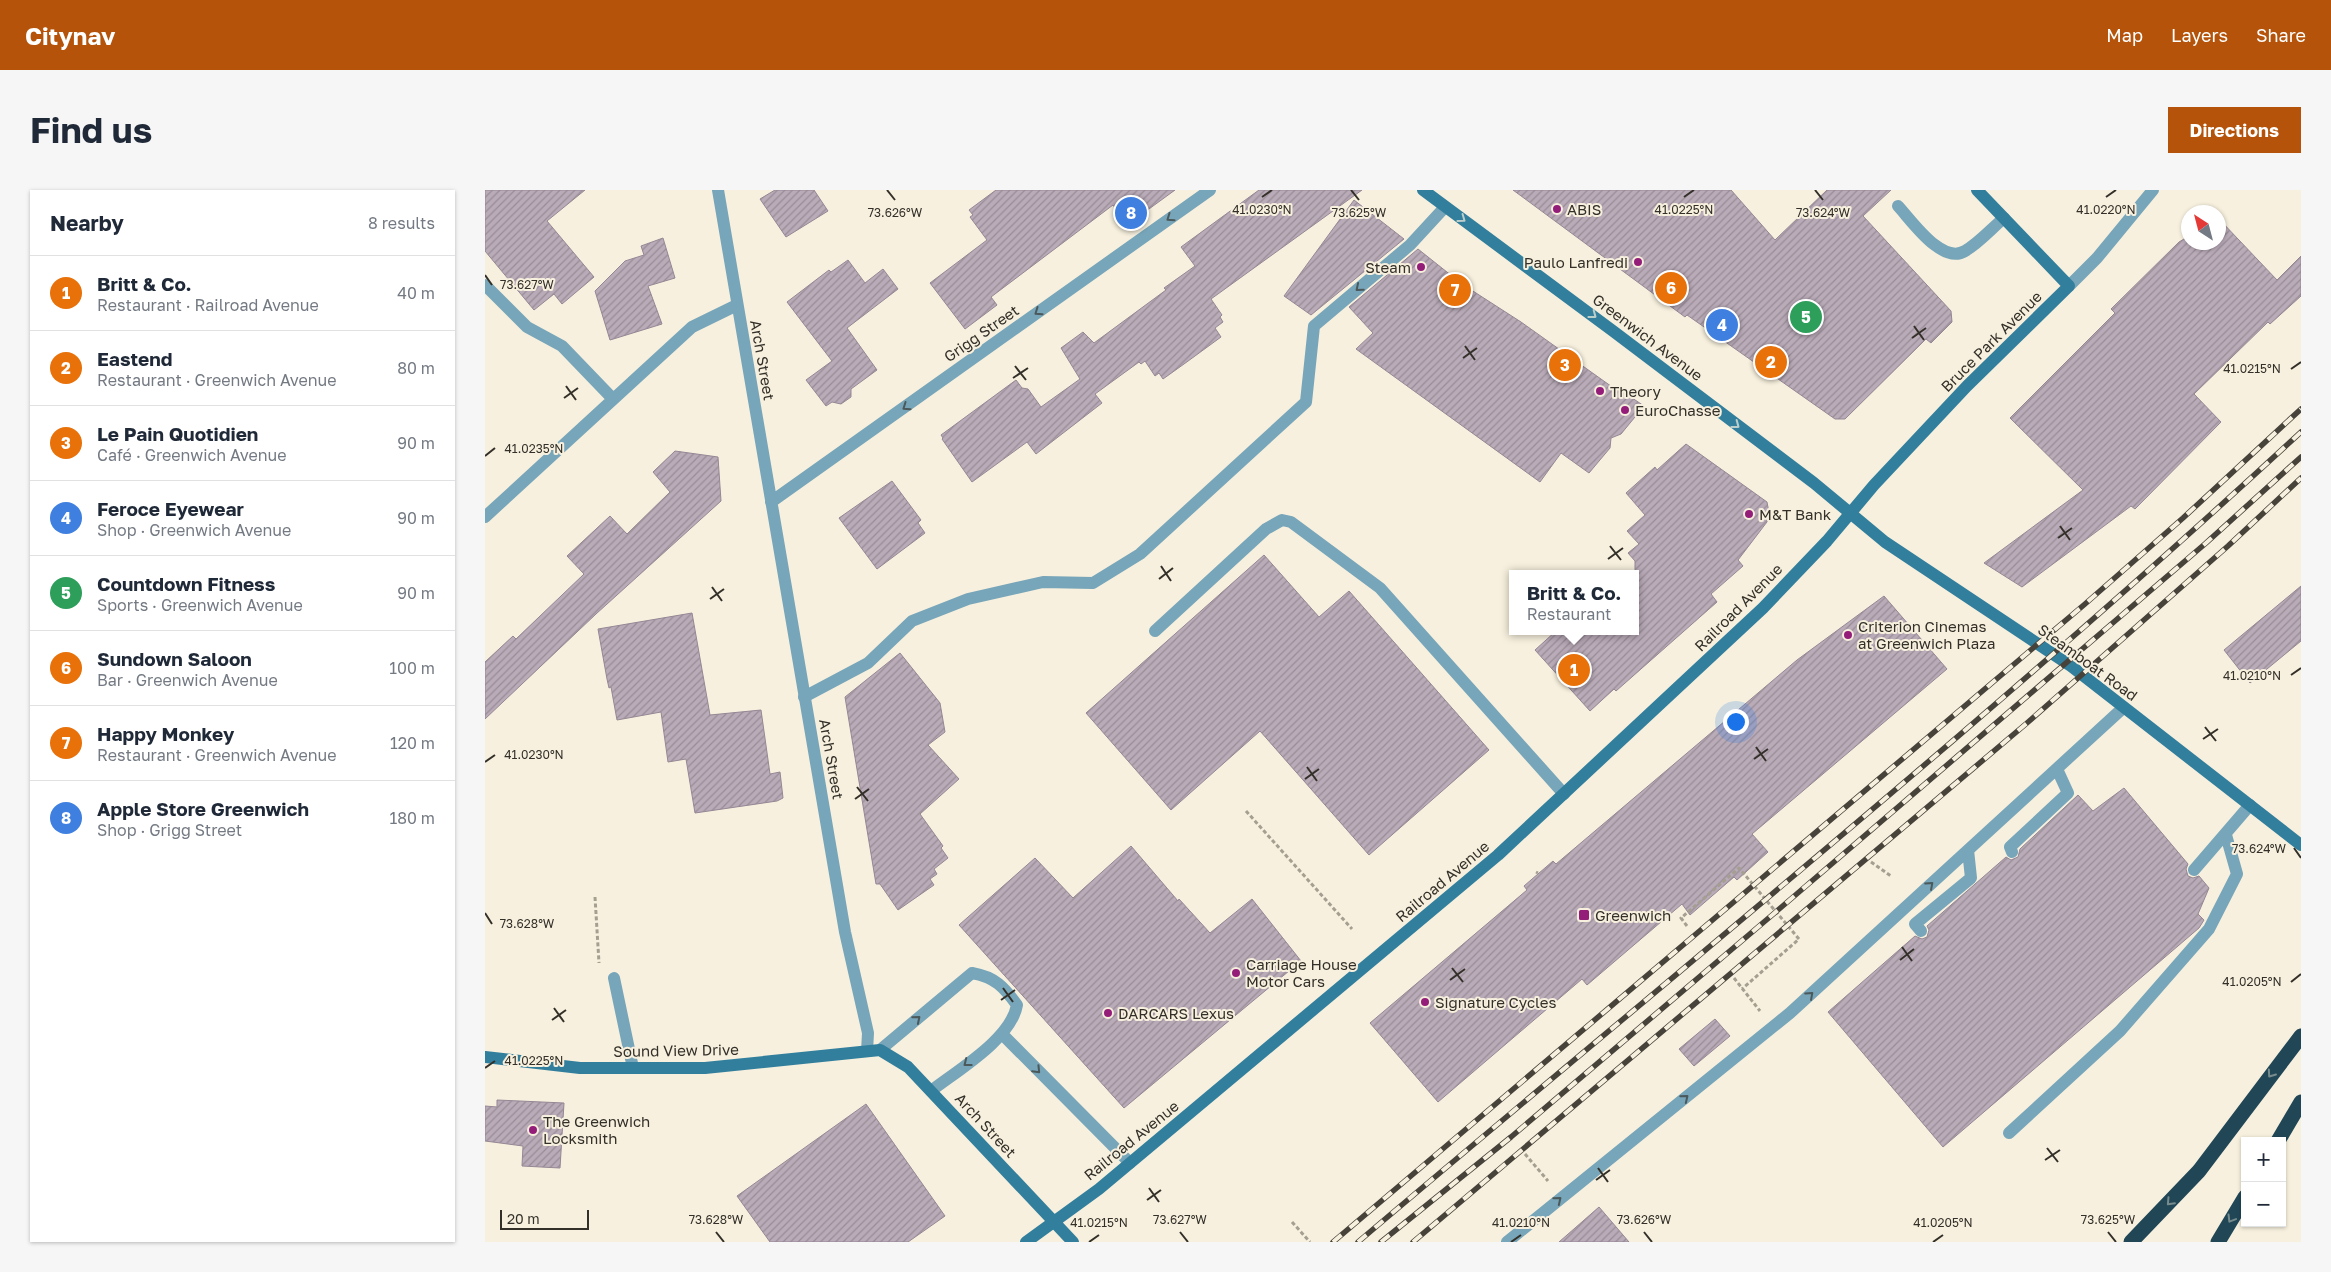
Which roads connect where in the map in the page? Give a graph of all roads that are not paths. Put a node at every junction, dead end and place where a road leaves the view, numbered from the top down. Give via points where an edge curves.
1 (718, 190) edge
2 (1210, 190) edge
3 (1423, 190) edge
4 (1977, 190) edge
5 (2153, 190) edge
6 (1898, 206) dead end
7 (1445, 207) junction
8 (2004, 218) junction
9 (485, 285) edge
10 (2069, 286) junction
11 (737, 305) junction
12 (613, 399) junction
13 (771, 502) junction
14 (1850, 514) junction
15 (485, 517) edge
16 (1155, 631) dead end
17 (805, 697) junction
18 (2123, 708) junction
19 (2057, 769) junction
20 (1564, 794) junction
21 (2250, 805) junction
22 (2226, 835) junction
23 (2301, 845) edge
24 (1969, 850) junction
25 (2012, 852) dead end
26 (2194, 870) dead end
27 (1921, 932) dead end
28 (615, 978) dead end
29 (1003, 1035) junction
30 (2301, 1036) edge
31 (880, 1050) junction
32 (867, 1051) junction
33 (485, 1057) edge
34 (633, 1068) junction
35 (931, 1090) junction
36 (2301, 1102) edge
37 (2009, 1133) dead end
38 (2280, 1137) edge
39 (1130, 1163) junction
40 (2241, 1204) edge
41 (1054, 1222) junction
42 (1026, 1242) edge
43 (1073, 1242) edge
44 (1507, 1242) edge
45 (2131, 1242) edge
46 (2218, 1242) edge

1 - 11 street, Arch Street
2 -> 13 street, Grigg Street
3 - 7 main road, Greenwich Avenue
4 - 8 main road
5 - 10 street, Bruce Park Avenue via 2097,258
6 - 8 street via 1939,250 1952,255 1963,252
7 -> 14 main road, Greenwich Avenue via 1613,331
7 -> 17 street via 1410,245 1313,326 1306,402 1141,554 1093,584 1043,582 968,599 912,621 868,663
8 - 10 main road
9 - 12 street via 527,327 562,346
10 - 14 main road, Bruce Park Avenue via 1967,386
11 - 12 street via 692,327
11 - 13 street, Arch Street
12 - 15 street
13 - 17 street, Arch Street
14 - 18 main road, Steamboat Road via 1916,564 2071,666
14 - 20 main road, Railroad Avenue via 1763,608
16 - 20 street via 1266,529 1282,520 1291,522 1380,588
17 - 32 street, Arch Street via 845,932 868,1033
18 - 19 street
18 - 21 main road, Steamboat Road
19 - 24 street
19 - 25 street via 2068,793 2009,847
20 - 39 main road, Railroad Avenue via 1499,855
21 - 22 street
21 - 23 main road, Steamboat Road
22 - 26 street
22 - 37 street via 2237,874 2209,930 2120,1031
24 - 27 street via 1971,878 1915,924
44 -> 24 street via 1773,1028
28 - 34 street
31 -> 29 street via 972,973 984,975 1002,986 1017,1005 1015,1017
29 -> 35 street
29 -> 39 street
30 -> 45 highway via 2199,1171
31 - 32 main road
31 - 35 main road, Arch Street via 908,1067
32 - 34 main road, Sound View Drive via 705,1068
33 - 34 main road, Sound View Drive via 580,1068
35 - 41 main road, Arch Street
36 - 38 highway
39 - 41 main road, Railroad Avenue
40 -> 46 highway
41 - 42 main road, Railroad Avenue
41 - 43 main road, Arch Street

